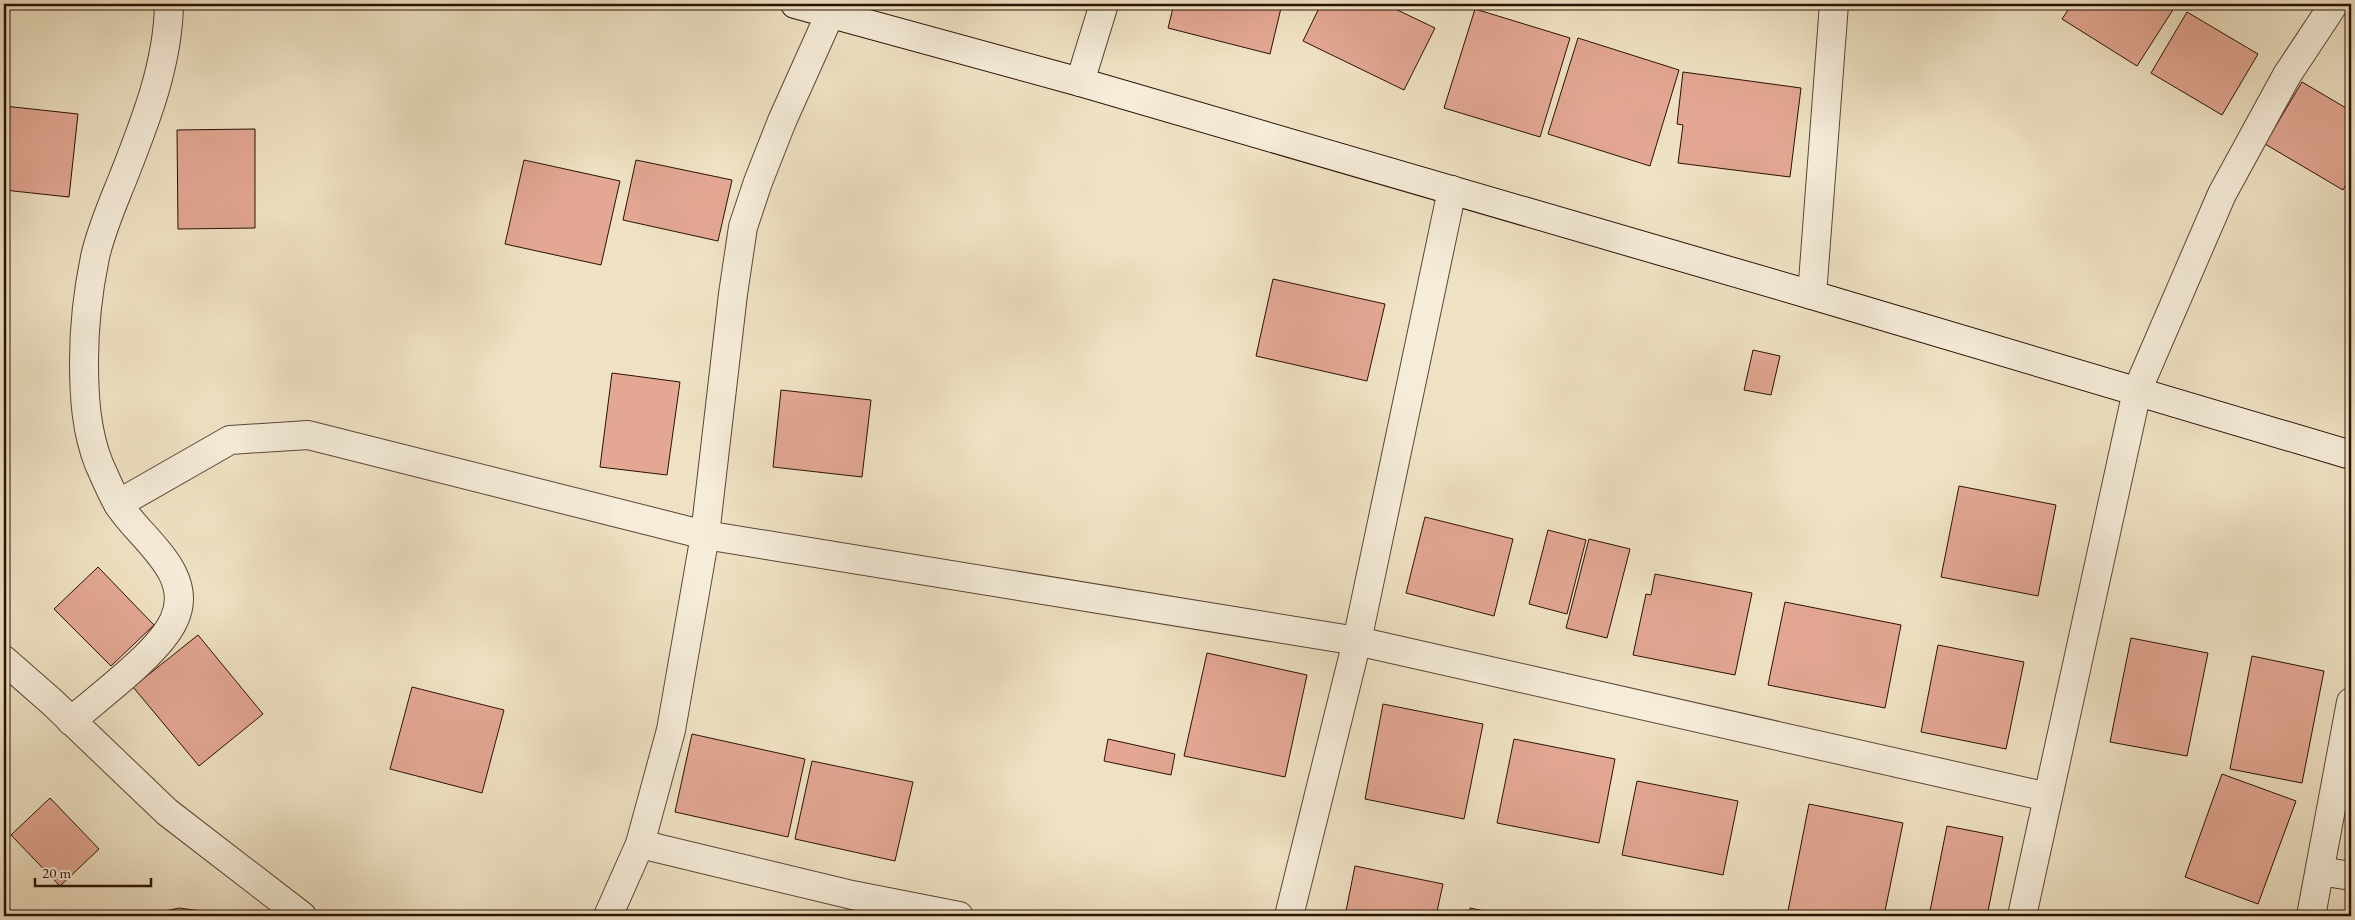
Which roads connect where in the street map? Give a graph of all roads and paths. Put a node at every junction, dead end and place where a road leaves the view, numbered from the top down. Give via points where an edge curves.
1 (169, 4) edge
2 (794, 4) edge
3 (1104, 4) edge
4 (1834, 4) edge
5 (2334, 4) edge
6 (830, 14) junction
7 (1080, 82) junction
8 (1452, 190) junction
9 (1812, 294) junction
10 (2137, 391) junction
11 (2351, 455) edge
12 (118, 504) junction
13 (705, 535) junction
14 (1356, 641) junction
15 (4, 660) edge
16 (2351, 702) edge
17 (71, 721) junction
18 (2048, 797) junction
19 (640, 844) junction
20 (2320, 871) junction
21 (2351, 876) edge
22 (926, 913) edge
23 (302, 916) edge
24 (608, 916) edge
25 (959, 916) edge
26 (1289, 916) edge
27 (2022, 916) edge
28 (2311, 916) edge

1 - 12 street via 164,56 147,117 95,257 88,307 84,361 86,421 99,463
2 - 6 street
3 - 7 street
4 - 9 street
5 - 10 street via 2287,75 2222,194
6 - 7 street
6 - 13 street via 782,121 743,227
7 - 8 street
8 - 9 street
8 - 14 street
9 - 10 street
10 - 11 street
10 - 18 street
12 - 13 street via 230,440 308,436
12 - 17 street via 172,569 180,598 174,620 158,644
13 - 14 street
13 - 19 street via 671,730
14 - 18 street
14 - 26 street
15 - 17 street
16 - 20 street
17 - 23 street via 167,812
18 - 27 street
19 - 22 street
19 - 24 street
20 - 21 street
20 - 28 street
22 - 25 street

